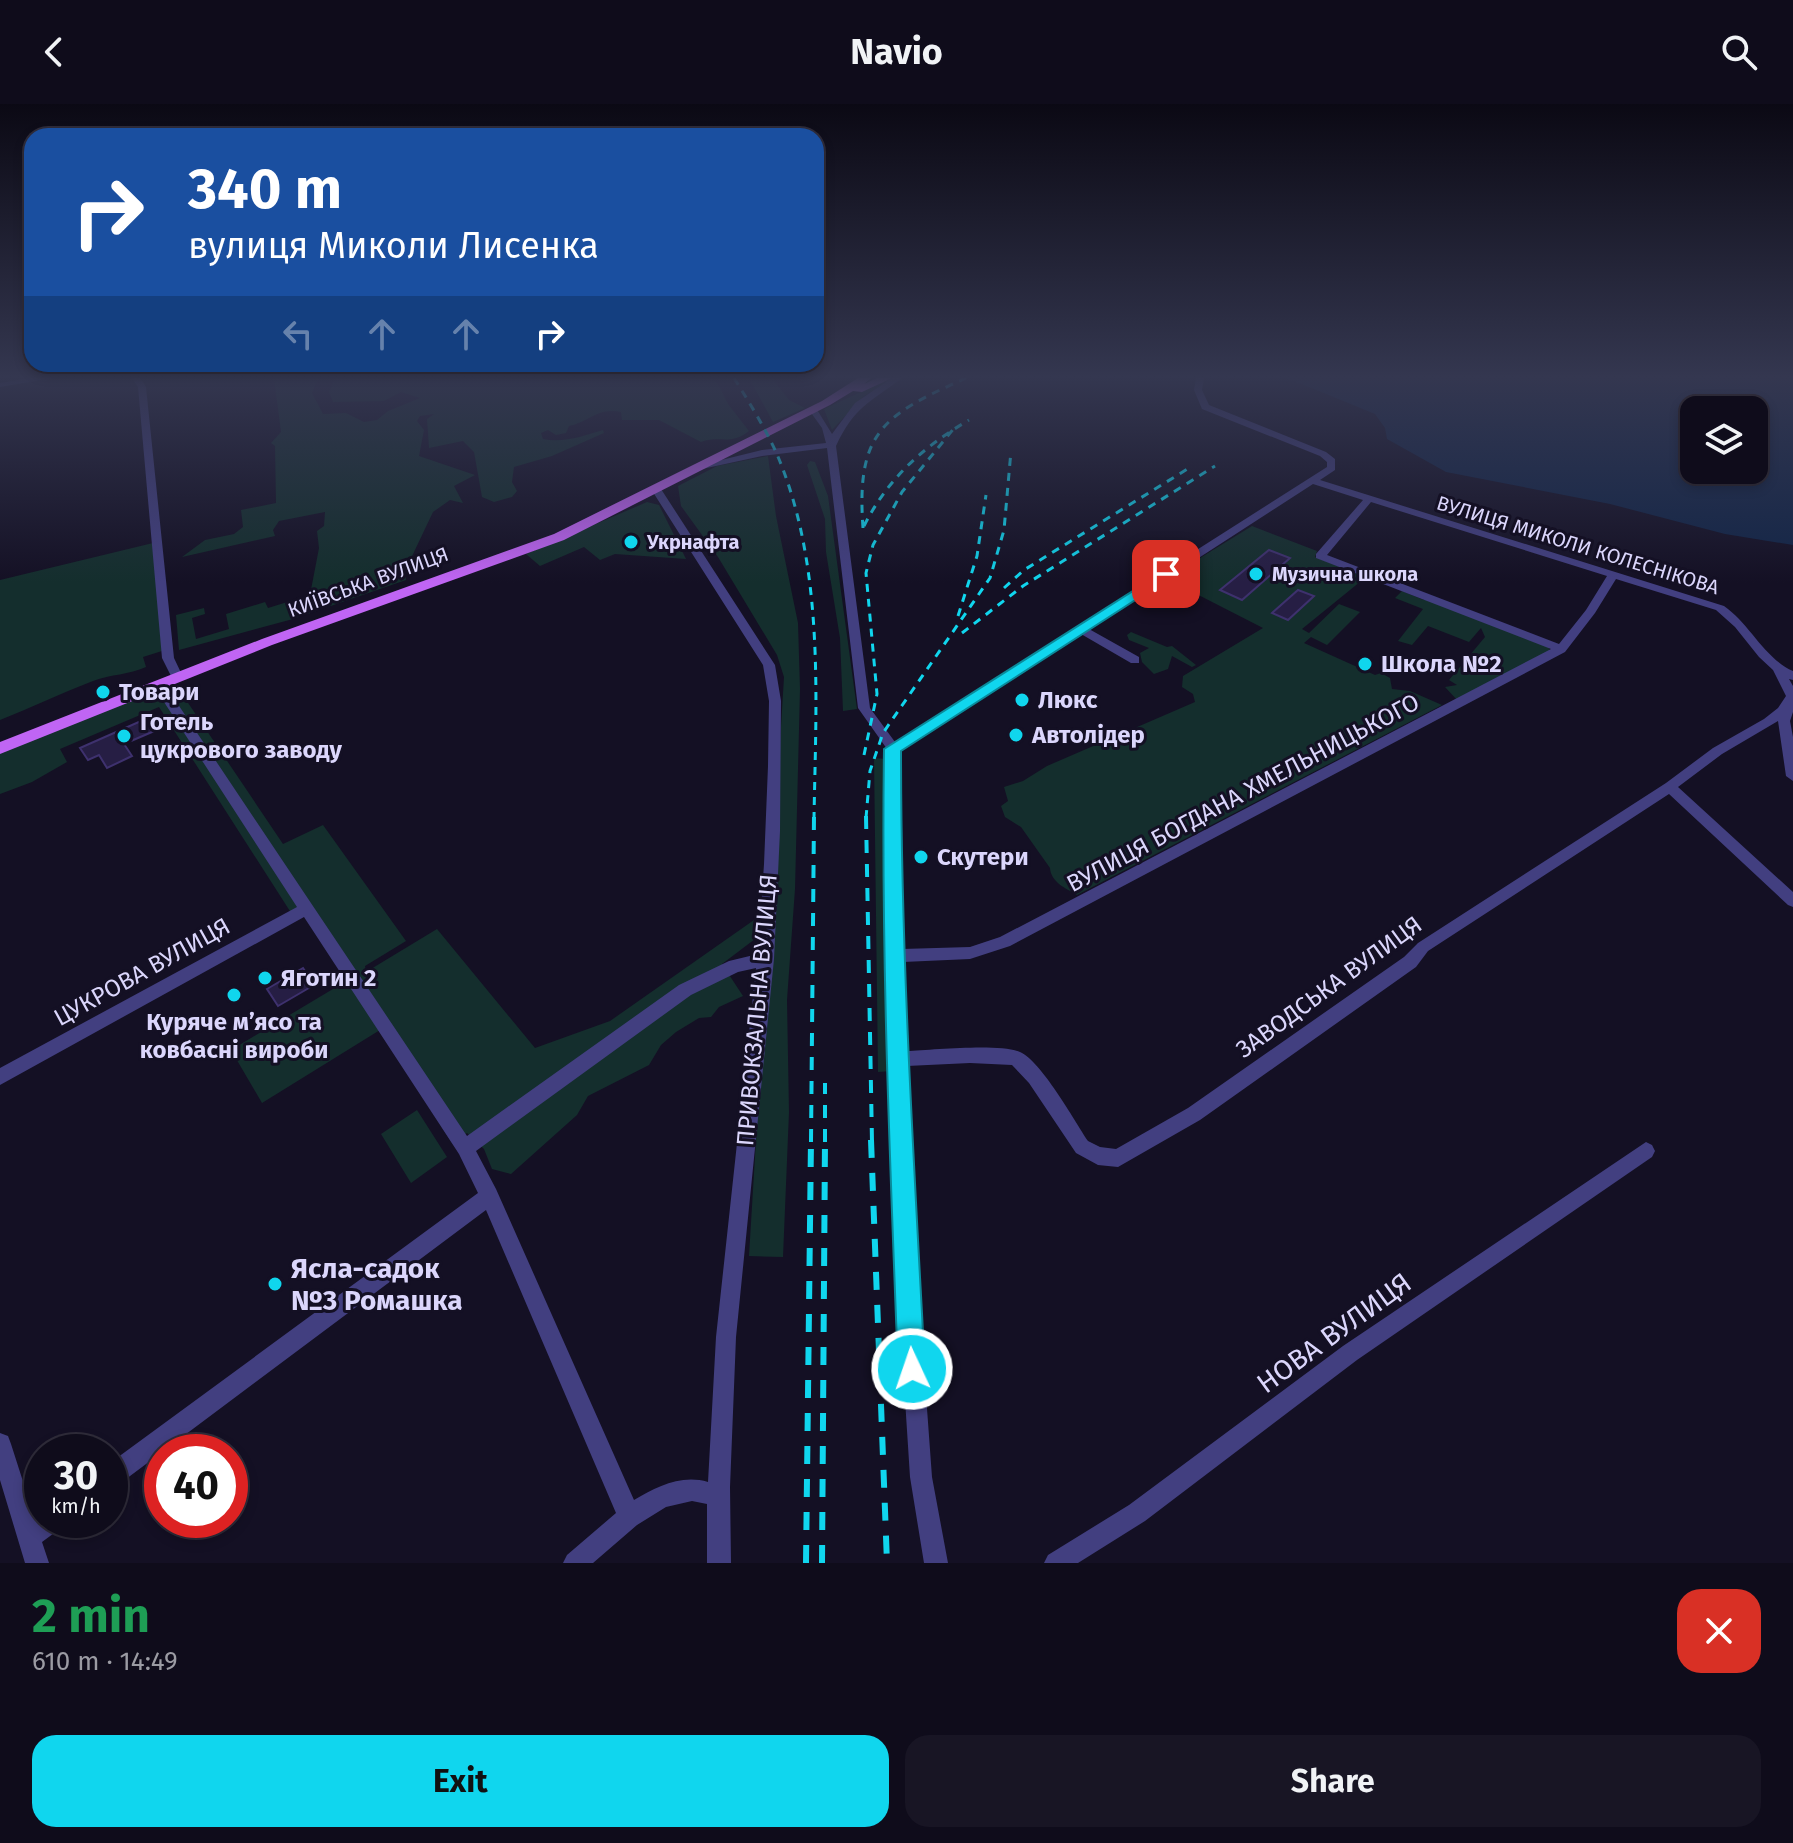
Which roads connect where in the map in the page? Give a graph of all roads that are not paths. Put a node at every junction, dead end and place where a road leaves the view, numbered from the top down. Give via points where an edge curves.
1 (148, 446) edge
2 (736, 446) edge
3 (816, 446) edge
4 (831, 446) edge
5 (1303, 446) edge
6 (696, 467) junction
7 (1313, 481) junction
8 (656, 489) junction
9 (1369, 499) junction
10 (1614, 574) junction
11 (1081, 629) junction
12 (1561, 649) junction
13 (1135, 660) dead end
14 (1786, 674) edge
15 (177, 677) junction
16 (159, 685) junction
17 (1791, 698) edge
18 (0, 748) edge
19 (893, 749) junction
20 (1793, 776) edge
21 (1671, 788) junction
22 (1793, 901) edge
23 (308, 908) junction
24 (895, 956) junction
25 (766, 959) junction
26 (897, 1059) junction
27 (0, 1077) edge
28 (465, 1148) junction
29 (1646, 1151) dead end
30 (489, 1196) junction
31 (0, 1444) edge
32 (128, 1464) edge
33 (717, 1496) junction
34 (629, 1515) junction
35 (24, 1522) edge
36 (29, 1538) edge
37 (37, 1563) edge
38 (575, 1563) edge
39 (719, 1563) edge
40 (936, 1563) edge
41 (1056, 1563) edge

1 - 15 street via 168,658
2 - 6 main road, КИЇВСЬКА ВУЛИЦЯ
3 - 6 street
4 - 19 street via 864,708
5 - 7 street via 1332,461 1332,468
6 - 8 main road, КИЇВСЬКА ВУЛИЦЯ
7 - 9 street, ВУЛИЦЯ МИКОЛИ КОЛЕСНІКОВА
7 - 11 street
8 - 15 main road, КИЇВСЬКА ВУЛИЦЯ via 559,537
8 - 25 street, ПРИВОКЗАЛЬНА ВУЛИЦЯ via 769,665 775,735
9 - 10 street, ВУЛИЦЯ МИКОЛИ КОЛЕСНІКОВА
9 - 12 street via 1320,556
10 - 12 street, ВУЛИЦЯ БОГДАНА ХМЕЛЬНИЦЬКОГО
10 - 14 street, ВУЛИЦЯ МИКОЛИ КОЛЕСНІКОВА via 1720,608
11 - 13 street
11 - 19 street
12 - 24 street, ВУЛИЦЯ БОГДАНА ХМЕЛЬНИЦЬКОГО via 1005,942 970,953
14 - 17 street, ВУЛИЦЯ МИКОЛИ КОЛЕСНІКОВА
15 - 16 main road, КИЇВСЬКА ВУЛИЦЯ
16 - 18 main road, КИЇВСЬКА ВУЛИЦЯ
16 - 23 street
17 - 20 street via 1784,721
17 - 21 street, ЗАВОДСЬКА ВУЛИЦЯ via 1782,713 1724,746
19 - 24 street
21 - 22 street
21 - 26 street, ЗАВОДСЬКА ВУЛИЦЯ via 1423,947 1410,962 1194,1114 1118,1158 1082,1147 1016,1058
23 - 27 street, ЦУКРОВА ВУЛИЦЯ
23 - 28 street
24 - 26 street
25 - 28 street via 735,966 685,990
25 - 33 street, ПРИВОКЗАЛЬНА ВУЛИЦЯ via 726,1315
26 - 40 street via 912,1369 921,1477
28 - 30 street
29 - 41 street, НОВА ВУЛИЦЯ via 1350,1353 1137,1513
30 - 32 street
30 - 34 street
31 - 35 street
33 - 34 street via 690,1490
33 - 39 street, ПРИВОКЗАЛЬНА ВУЛИЦЯ
34 - 38 street
36 - 37 street

